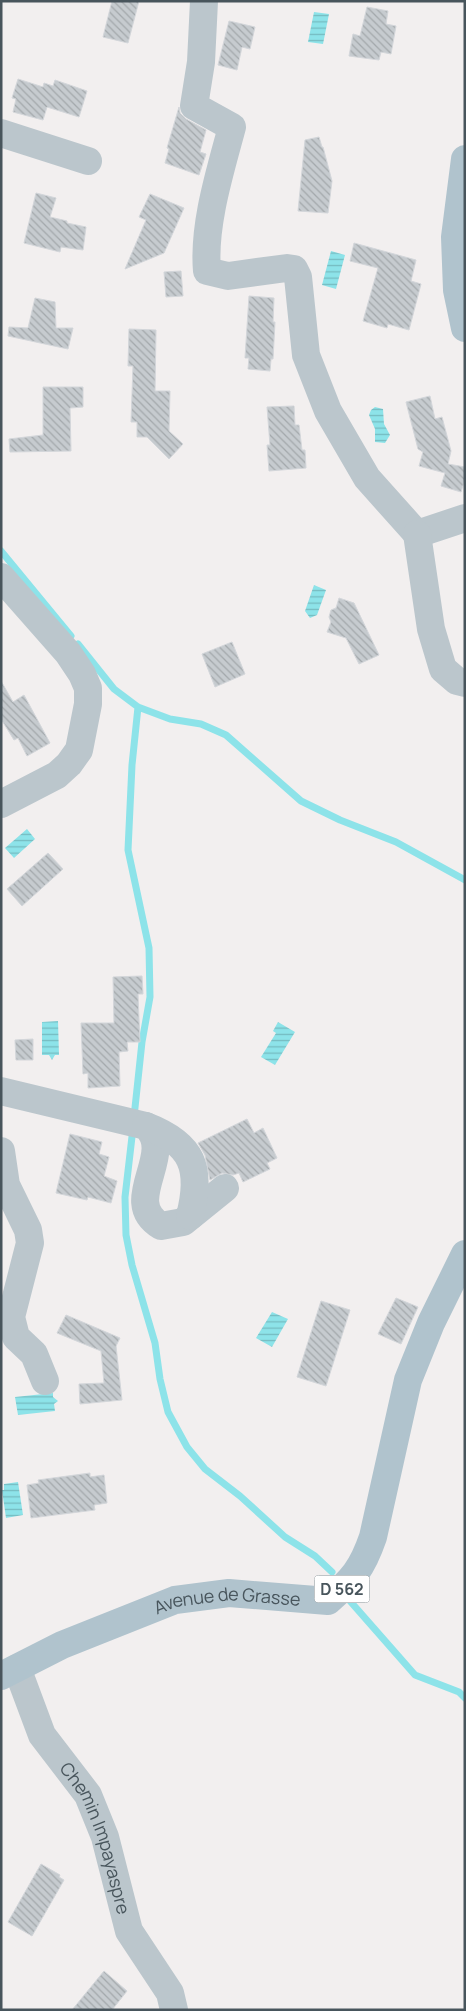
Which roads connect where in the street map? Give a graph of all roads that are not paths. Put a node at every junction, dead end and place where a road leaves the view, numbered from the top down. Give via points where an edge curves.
1 (204, 1) edge
2 (1, 133) edge
3 (465, 159) edge
4 (88, 161) dead end
5 (465, 328) edge
6 (465, 518) edge
7 (417, 534) junction
8 (1, 577) edge
9 (465, 683) edge
10 (1, 804) edge
11 (1, 1091) edge
12 (146, 1126) junction
13 (1, 1152) edge
14 (225, 1188) dead end
15 (190, 1216) junction
16 (465, 1254) edge
17 (45, 1381) dead end
18 (9, 1672) edge
19 (174, 2010) edge

1 - 7 street via 201,62 194,106 232,127 219,174 206,250 207,271 228,276 294,269 298,276 306,355 328,411 367,478
2 - 4 street
3 - 5 main road via 455,237 457,290
6 - 7 street
7 - 9 street via 431,629 443,669 457,681
8 - 10 street via 68,653 88,688 79,750 69,764 57,775
11 - 12 street
12 - 15 street via 175,1140 188,1154 194,1169 194,1201
12 - 15 street via 155,1140 144,1198 146,1211 161,1226 183,1222
13 - 17 street via 6,1185 28,1230 30,1243 11,1317 16,1337 34,1354
14 - 15 street
16 - 18 main road, Avenue de Grasse / D 562 via 408,1380 374,1537 365,1562 350,1582 328,1601 228,1593 175,1600 62,1645
18 - 19 street, Chemin Impayaspre via 42,1735 88,1795 105,1837 129,1931 170,1993

